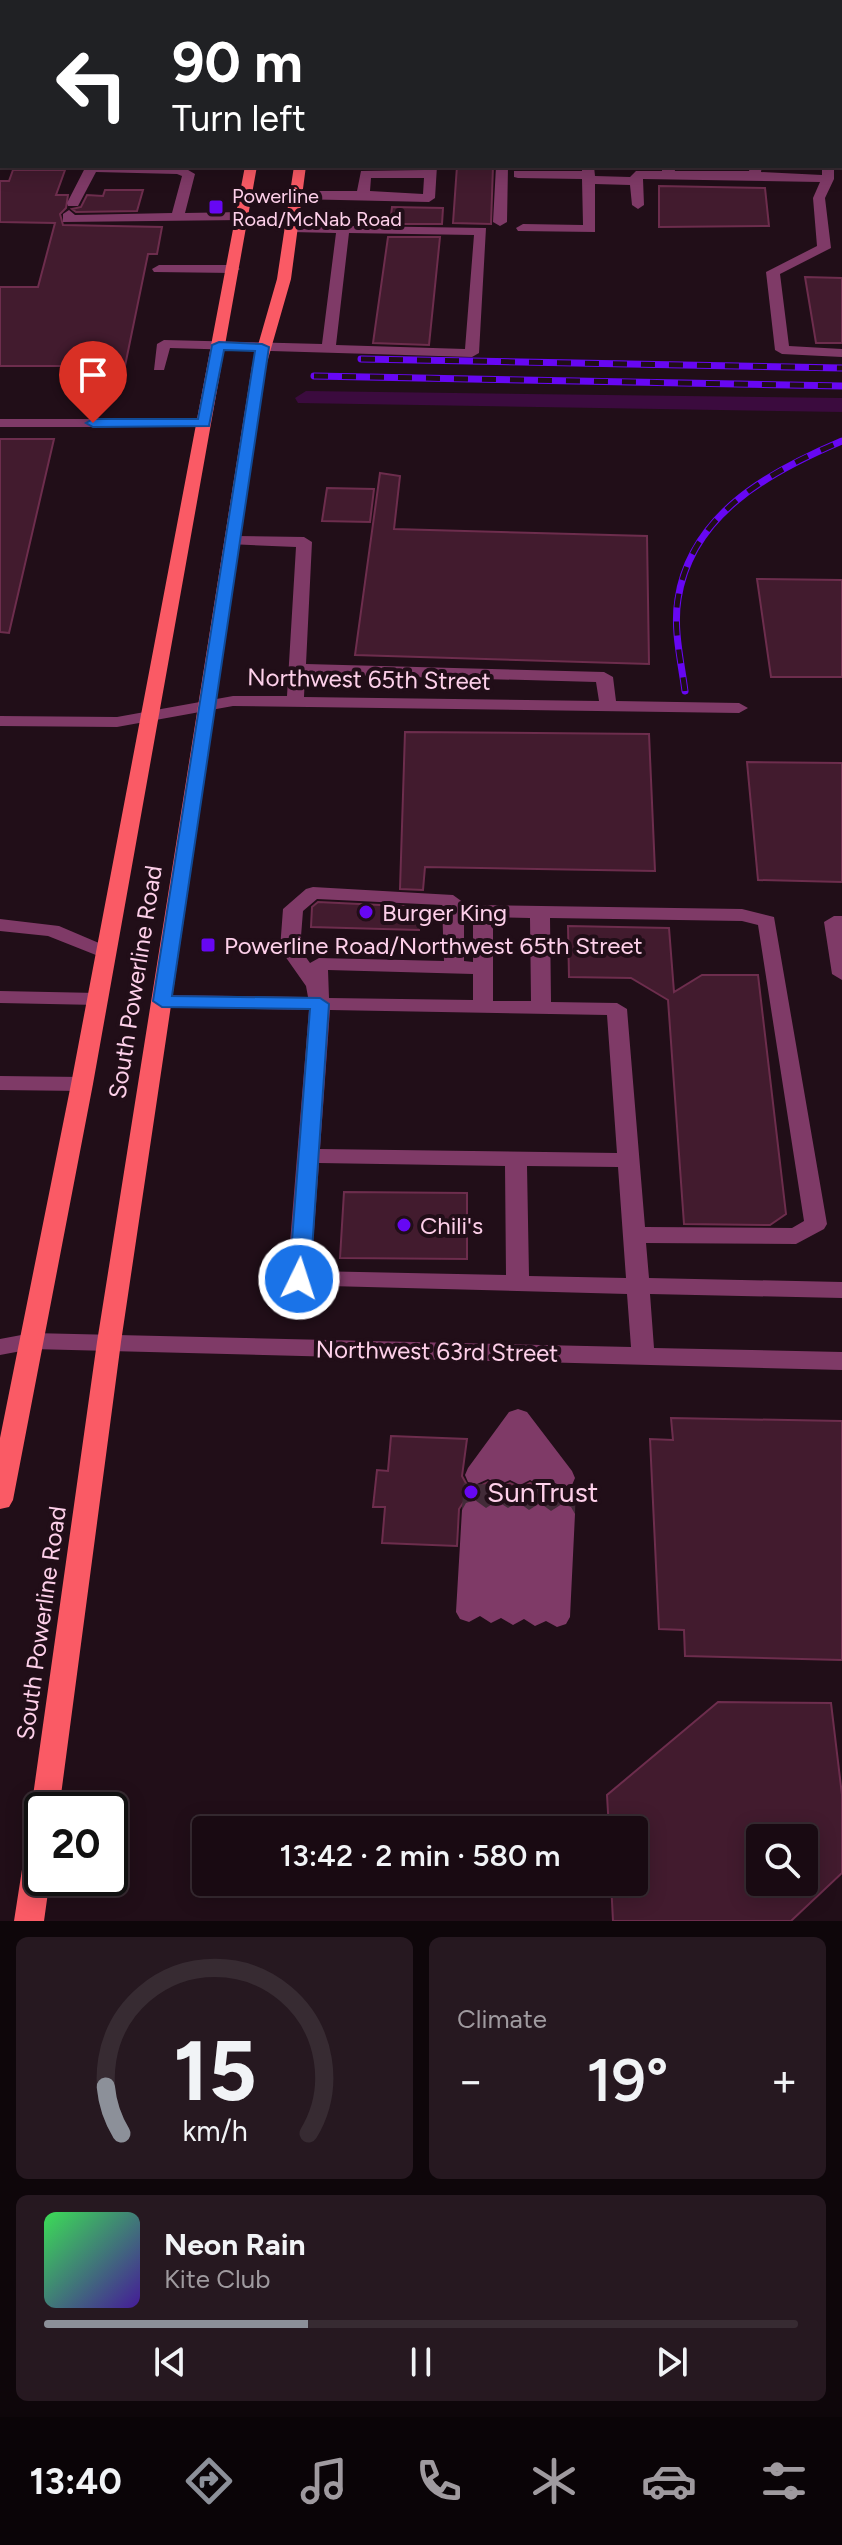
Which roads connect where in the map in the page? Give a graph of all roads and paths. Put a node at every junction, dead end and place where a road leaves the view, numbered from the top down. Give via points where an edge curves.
1 (91, 168) edge
2 (121, 168) edge
3 (251, 168) edge
4 (300, 168) edge
5 (502, 168) edge
6 (431, 170) edge
7 (669, 170) edge
8 (755, 171) edge
9 (828, 173) edge
10 (518, 174) dead end
11 (588, 174) edge
12 (637, 181) junction
13 (295, 195) junction
14 (363, 195) junction
15 (638, 205) dead end
16 (178, 216) junction
17 (243, 216) junction
18 (500, 222) dead end
19 (291, 228) junction
20 (523, 228) dead end
21 (343, 229) junction
22 (159, 269) dead end
23 (233, 269) junction
24 (219, 345) junction
25 (262, 347) junction
26 (328, 350) junction
27 (842, 353) edge
28 (159, 367) dead end
29 (0, 423) edge
30 (204, 423) junction
31 (234, 541) junction
32 (297, 669) junction
33 (295, 701) junction
34 (208, 705) junction
35 (608, 706) junction
36 (739, 708) dead end
37 (150, 716) junction
38 (0, 721) edge
39 (540, 912) junction
40 (842, 922) edge
41 (0, 925) edge
42 (106, 953) junction
43 (454, 967) junction
44 (484, 968) junction
45 (842, 974) edge
46 (318, 995) junction
47 (0, 997) edge
48 (98, 999) junction
49 (162, 1001) junction
50 (483, 1007) junction
51 (541, 1008) junction
52 (0, 1083) edge
53 (82, 1084) junction
54 (309, 1156) junction
55 (516, 1159) junction
56 (627, 1160) junction
57 (632, 1235) junction
58 (518, 1283) junction
59 (636, 1286) junction
60 (842, 1290) edge
61 (32, 1341) junction
62 (109, 1342) junction
63 (0, 1347) edge
64 (643, 1356) junction
65 (842, 1361) edge
66 (518, 1418) junction
67 (3, 1466) edge
68 (520, 1476) junction
69 (0, 1500) edge
70 (518, 1512) junction
71 (513, 1615) junction
72 (47, 1792) edge
73 (33, 1896) edge
74 (29, 1921) edge

1 - 16 street via 68,219
2 - 16 street via 189,174
3 - 17 main road, South Powerline Road
4 - 13 main road, South Powerline Road
5 - 18 street
6 - 14 street via 365,174
6 - 14 street via 429,198
7 - 8 street
7 - 12 street via 636,175
8 - 9 street
9 - 27 street via 819,198 824,248 773,272 782,350
10 - 11 street
11 - 12 street
11 - 20 street via 590,229
12 - 15 street
13 - 14 street
13 - 19 main road, South Powerline Road
16 - 17 street
17 - 23 main road, South Powerline Road
19 - 21 street
19 - 25 main road, South Powerline Road via 281,293
21 - 26 street
21 - 26 street via 481,231 472,353
22 - 23 street
23 - 24 main road, South Powerline Road
24 - 25 street
24 - 28 street via 164,344
24 - 30 main road, South Powerline Road
25 - 26 street
25 - 31 main road, South Powerline Road
29 - 30 street
30 - 37 main road, South Powerline Road
31 - 32 street via 304,542
31 - 34 main road, South Powerline Road
32 - 33 street
32 - 35 street via 604,677
33 - 34 street, Northwest 65th Street
33 - 35 street, Northwest 65th Street
34 - 37 street, Northwest 65th Street
34 - 49 main road, South Powerline Road
35 - 36 street, Northwest 65th Street
37 - 38 street, Northwest 65th Street via 117,722
37 - 42 main road, South Powerline Road
39 - 44 street via 483,911
39 - 51 street
39 - 57 street via 742,915 767,921 816,1224 796,1236
40 - 45 street via 834,922
41 - 42 street via 52,930
42 - 48 main road, South Powerline Road
43 - 44 street
43 - 46 street via 319,964
43 - 46 street via 454,903 313,893 293,909 290,949
44 - 50 street
46 - 49 street
46 - 50 street
46 - 54 street
47 - 48 street
48 - 53 main road, South Powerline Road
49 - 62 main road, South Powerline Road
50 - 51 street
51 - 56 street via 617,1009
52 - 53 street
53 - 61 main road, South Powerline Road
54 - 55 street
54 - 58 street via 299,1279
55 - 56 street
55 - 58 street
56 - 57 street
57 - 59 street
58 - 59 street
59 - 60 street
59 - 64 street
61 - 62 street, Northwest 63rd Street
61 - 63 street, Northwest 63rd Street
61 - 67 main road, South Powerline Road
62 - 64 street, Northwest 63rd Street
62 - 72 main road, South Powerline Road
64 - 65 street, Northwest 63rd Street
66 - 68 street
66 - 68 street
66 - 68 street
67 - 69 main road, South Powerline Road
70 - 71 street
70 - 71 street
70 - 71 street
73 - 74 main road

